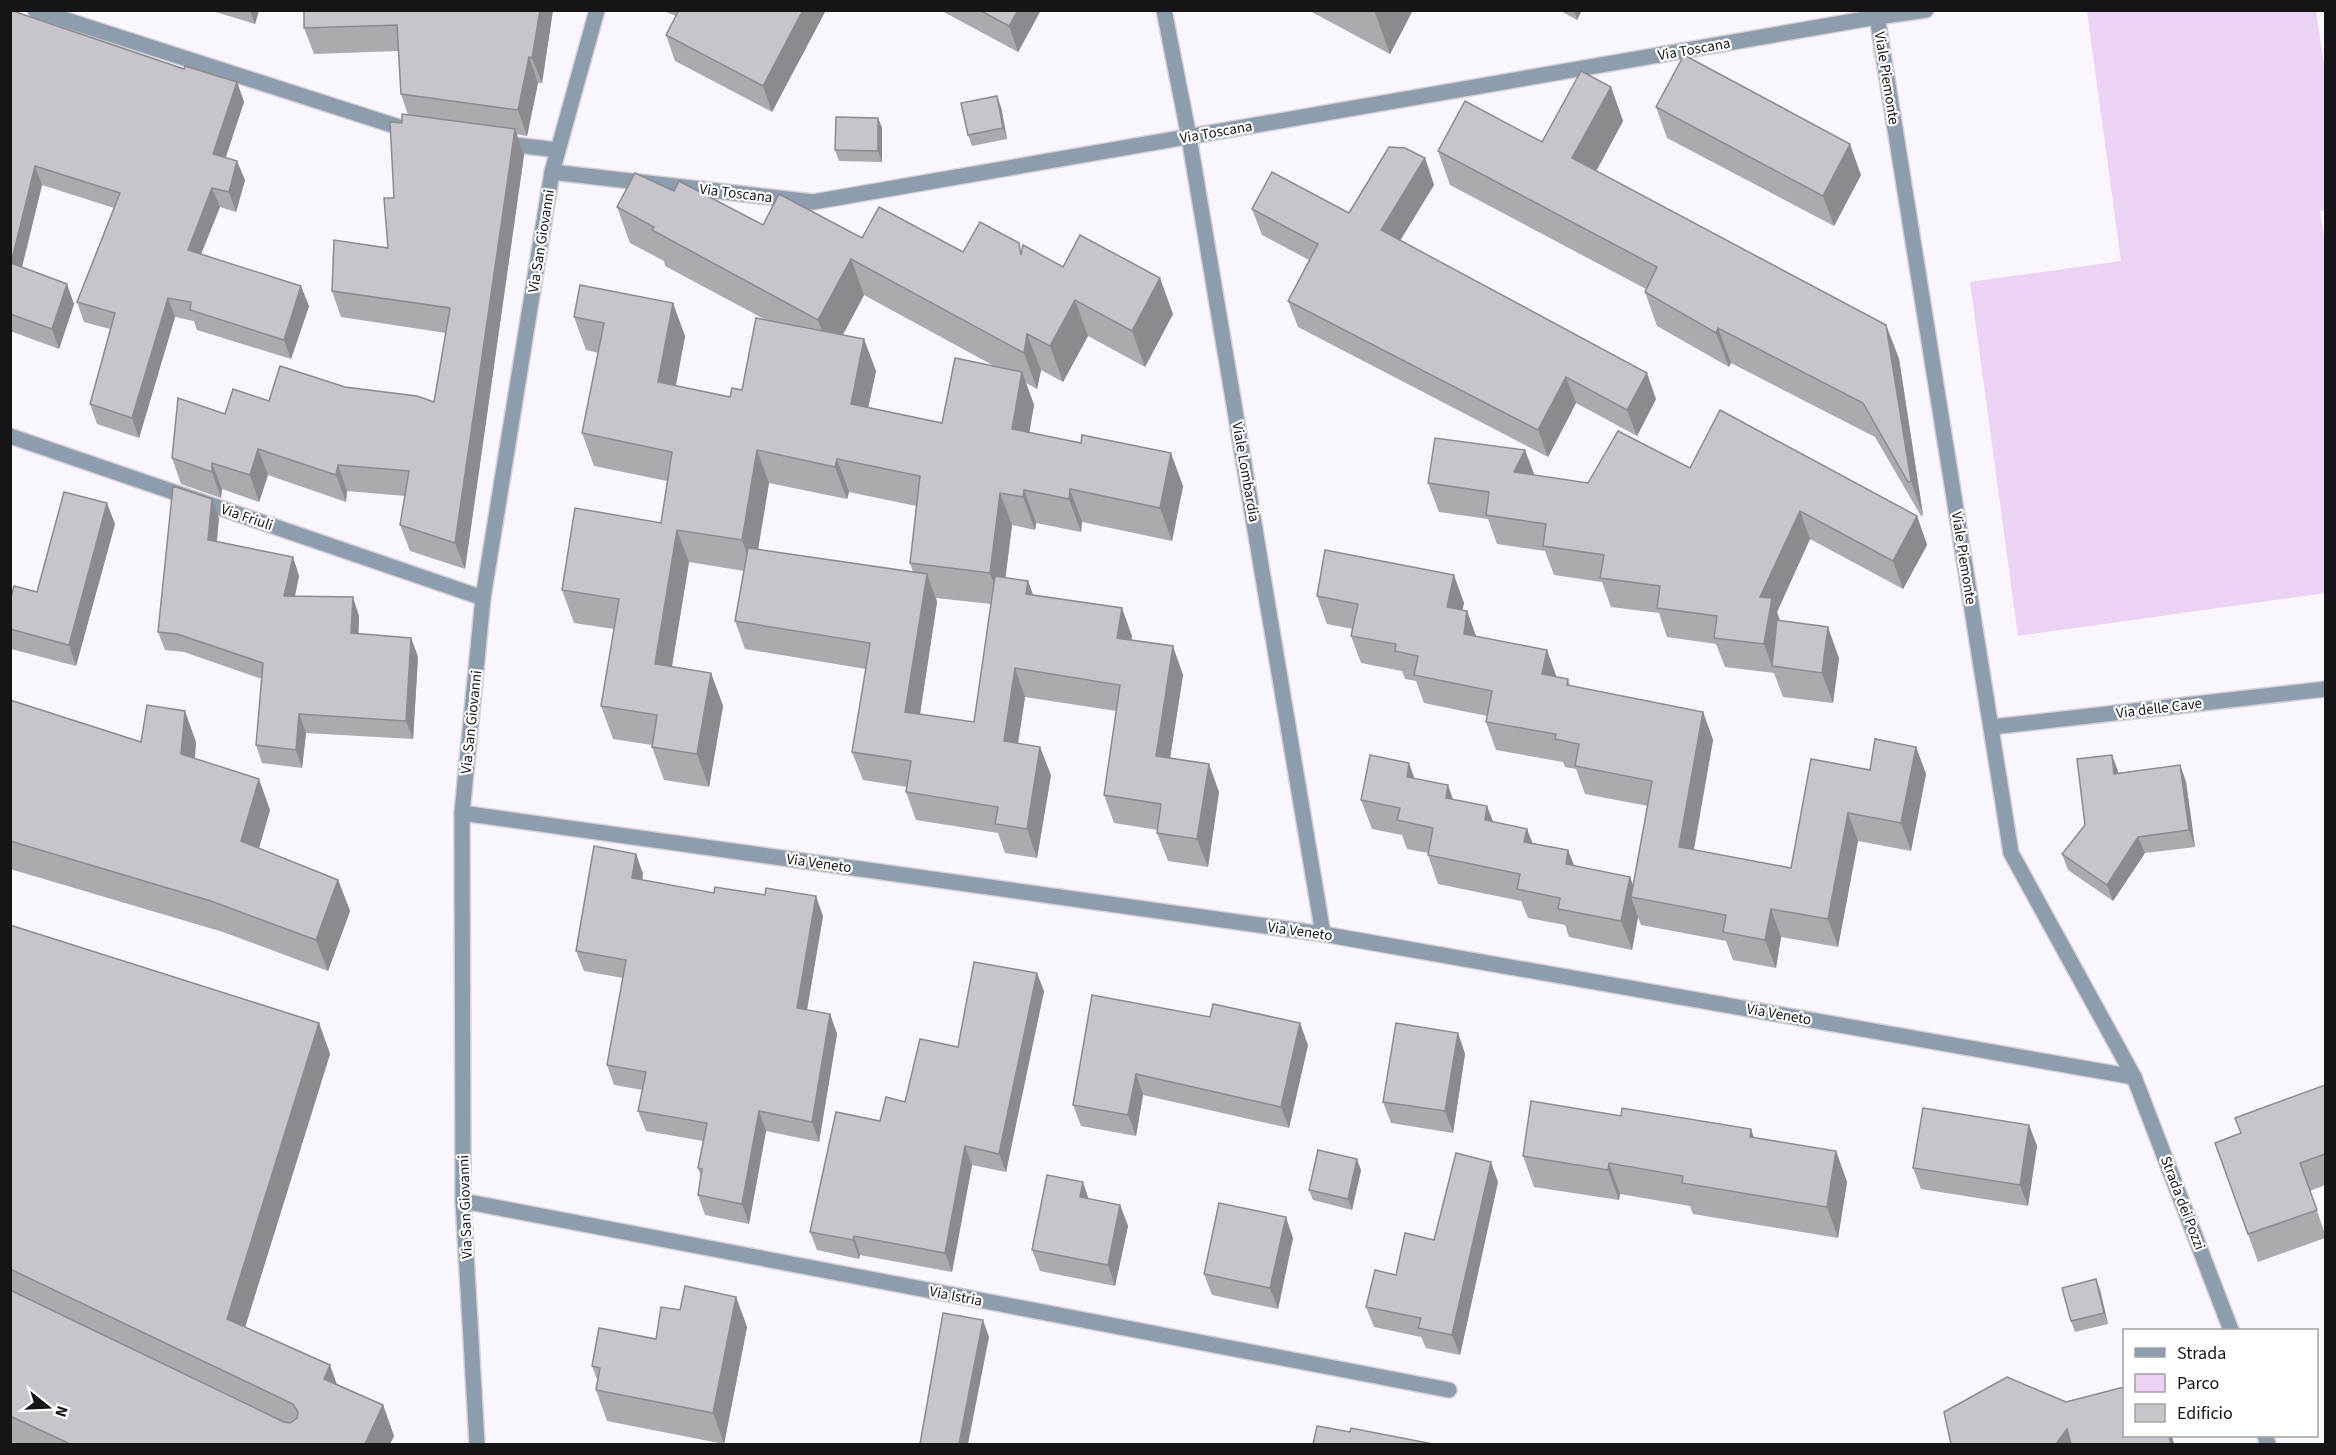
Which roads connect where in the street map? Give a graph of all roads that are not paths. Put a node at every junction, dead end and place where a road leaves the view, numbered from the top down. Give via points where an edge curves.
1 (35, 10) edge
2 (597, 10) edge
3 (1164, 10) edge
4 (1926, 10) edge
5 (1876, 14) edge
6 (424, 133) edge
7 (1190, 137) junction
8 (479, 140) edge
9 (557, 150) junction
10 (552, 172) junction
11 (10, 436) edge
12 (483, 598) junction
13 (2325, 689) edge
14 (1992, 727) junction
15 (462, 813) junction
16 (1323, 934) junction
17 (2134, 1077) junction
18 (464, 1201) junction
19 (2231, 1329) edge
20 (1449, 1390) dead end
21 (477, 1444) edge

1 - 6 street
2 - 9 street, Via San Giovanni
3 - 7 street, Viale Lombardia
4 - 5 street, Via Toscana
5 - 7 street, Via Toscana
5 - 14 street, Viale Piemonte
7 - 10 street, Via Toscana via 813,202
7 - 16 street, Viale Lombardia
8 - 9 street
9 - 10 street, Via San Giovanni
10 - 12 street, Via San Giovanni
11 - 12 street, Via Friuli
12 - 15 street, Via San Giovanni
13 - 14 street, Via delle Cave
14 - 17 street, Viale Piemonte via 2011,852
15 - 16 street, Via Veneto
15 - 18 street, Via San Giovanni
16 - 17 street, Via Veneto
17 - 19 street, Strada dei Pozzi
18 - 20 street, Via Istria
18 - 21 street, Via San Giovanni

